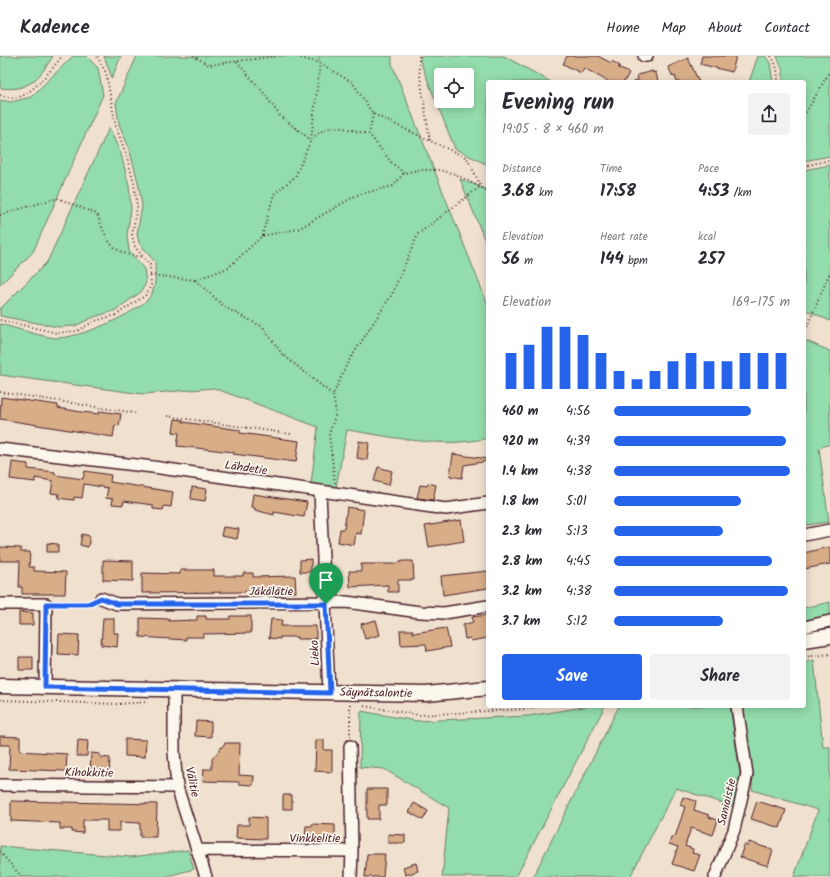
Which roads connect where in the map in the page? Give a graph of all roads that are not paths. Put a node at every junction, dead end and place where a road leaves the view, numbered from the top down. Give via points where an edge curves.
1 (644, 56) edge
2 (647, 56) edge
3 (0, 449) edge
4 (320, 492) junction
5 (486, 503) edge
6 (830, 530) edge
7 (806, 535) edge
8 (101, 598) road end
9 (0, 604) edge
10 (326, 604) junction
11 (486, 606) edge
12 (830, 622) edge
13 (806, 627) edge
14 (830, 636) edge
15 (806, 640) edge
16 (0, 686) edge
17 (45, 687) junction
18 (486, 688) edge
19 (174, 690) junction
20 (330, 693) junction
21 (737, 708) edge
22 (350, 746) road end
23 (0, 785) edge
24 (177, 787) junction
25 (199, 850) junction
26 (352, 851) junction
27 (206, 877) edge
28 (351, 877) edge
29 (715, 877) edge

1 - 2 street
3 - 4 street, Lähdetie via 153,467
4 - 5 street, Lähdetie via 446,509
4 - 10 street, Lieko
6 - 7 street
8 - 10 street, Jäkälätie via 117,604
9 - 17 street via 46,604
10 - 11 street, Jäkälätie via 352,603 444,613
10 - 20 street, Lieko
12 - 13 street
14 - 15 main road
16 - 17 main road, Säynätsalontie
17 - 19 main road, Säynätsalontie
18 - 20 main road, Säynätsalontie via 426,694
19 - 20 main road, Säynätsalontie
19 - 24 street, Välitie
21 - 29 street, Saniaistie via 747,774 734,830
22 - 26 street, Vinkkelitie
23 - 24 street, Kihokkitie
24 - 25 street, Välitie
25 - 26 street, Vinkkelitie
25 - 27 street, Välitie
26 - 28 street

